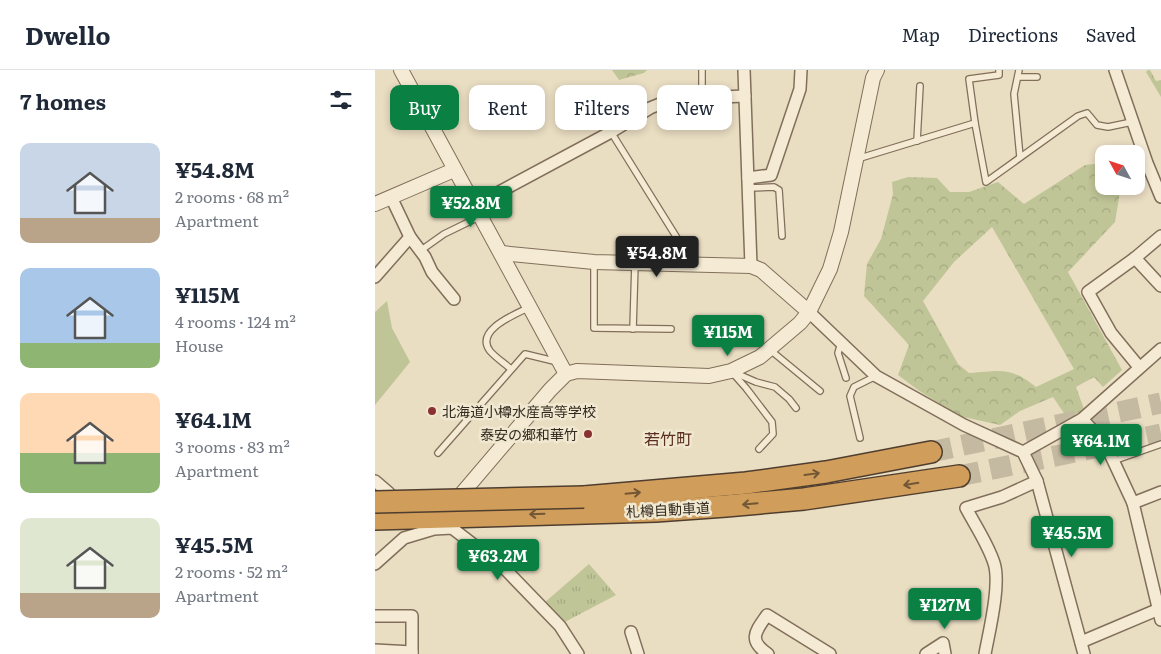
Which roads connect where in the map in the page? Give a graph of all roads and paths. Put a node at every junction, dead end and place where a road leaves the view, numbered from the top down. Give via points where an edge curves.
1 (702, 70) edge
2 (744, 70) edge
3 (801, 70) edge
4 (877, 70) edge
5 (999, 70) edge
6 (1115, 70) edge
7 (405, 71) edge
8 (1019, 73) edge
9 (1037, 77) dead end
10 (702, 85) edge
11 (920, 86) dead end
12 (732, 96) edge
13 (745, 96) junction
14 (657, 105) edge
15 (1132, 122) junction
16 (975, 123) junction
17 (611, 132) junction
18 (917, 141) junction
19 (1020, 157) junction
20 (857, 159) junction
21 (454, 170) junction
22 (748, 183) junction
23 (1161, 196) edge
24 (391, 197) junction
25 (375, 204) edge
26 (478, 211) junction
27 (782, 236) dead end
28 (1161, 236) edge
29 (410, 237) junction
30 (420, 251) junction
31 (501, 253) junction
32 (1135, 258) junction
33 (594, 262) junction
34 (635, 264) junction
35 (693, 264) junction
36 (751, 266) junction
37 (375, 278) edge
38 (1161, 286) edge
39 (454, 299) dead end
40 (530, 307) junction
41 (809, 312) junction
42 (633, 329) junction
43 (671, 329) dead end
44 (841, 343) junction
45 (769, 349) junction
46 (1161, 349) edge
47 (1139, 367) junction
48 (563, 368) junction
49 (511, 369) junction
50 (731, 371) junction
51 (876, 376) junction
52 (846, 378) dead end
53 (821, 391) dead end
54 (796, 408) dead end
55 (1082, 419) junction
56 (860, 438) dead end
57 (1161, 444) edge
58 (759, 449) dead end
59 (931, 452) tunnel mouth
60 (1023, 452) junction
61 (438, 453) dead end
62 (1113, 461) junction
63 (959, 476) tunnel mouth
64 (375, 481) edge
65 (1037, 481) junction
66 (1161, 492) edge
67 (1133, 503) junction
68 (585, 504) junction
69 (380, 511) edge
70 (375, 512) edge
71 (375, 564) edge
72 (1160, 615) edge
73 (375, 616) edge
74 (631, 632) dead end
75 (1081, 642) junction
76 (375, 650) edge
77 (412, 653) edge
78 (578, 654) edge
79 (638, 654) edge
80 (768, 654) edge
81 (830, 654) edge
82 (926, 654) edge
83 (945, 654) edge
84 (985, 654) edge
85 (1084, 654) edge

1 - 10 lane
2 - 13 street
3 - 22 street via 800,90 771,175
4 - 20 street
5 - 16 lane via 999,75 969,79
6 - 15 street
7 - 21 street
8 - 9 lane
8 - 19 lane via 1014,94
11 - 18 lane
12 - 13 street
13 - 22 street
14 - 17 street
15 - 19 lane via 1108,127 1097,125 1087,113 1077,116
15 - 23 street
16 - 18 lane
16 - 19 lane via 986,182
17 - 26 street
17 - 35 lane
18 - 20 lane
20 - 41 street via 835,256
21 - 24 street
21 - 26 street
22 - 27 lane via 779,190
22 - 36 street
24 - 25 street
24 - 29 street
26 - 30 lane
26 - 31 street
28 - 32 street
29 - 30 street
29 - 37 street
30 - 39 street via 431,272
31 - 33 street
31 - 40 street
32 - 38 street
32 - 47 street via 1088,292 1111,333
33 - 34 street
33 - 42 lane via 594,328
34 - 35 street
34 - 42 lane
35 - 36 street
36 - 41 street via 761,270
40 - 48 street
40 - 49 lane via 493,328 487,335 489,350
41 - 44 street
41 - 45 street
42 - 43 lane
44 - 51 street
44 - 52 lane via 839,353
45 - 50 street
45 - 53 lane
46 - 47 street
47 - 55 street
48 - 49 lane via 525,354
48 - 50 street via 709,376
48 - 69 street via 550,390 449,510
49 - 61 lane
50 - 54 lane via 775,387
50 - 58 lane via 772,422 773,434
51 - 56 lane via 854,387 851,396
51 - 60 street via 964,425
55 - 60 street
55 - 62 street via 1105,443
57 - 62 lane
68 -> 59 highway, 札樽自動車道 via 826,472
60 - 65 street
62 - 67 street
63 -> 68 highway, 札樽自動車道 via 804,499 656,510
64 - 69 street via 389,493
65 - 75 street
65 - 84 street via 1002,497 966,508 995,568 994,609
66 - 67 street
67 - 72 street
68 - 69 highway, 札樽自動車道, bridge
69 - 70 street
71 - 78 street via 404,538 434,529 452,528 505,570 560,626
72 - 75 street
73 - 77 street via 412,616
74 - 79 street
75 - 85 street
76 - 77 street
80 - 81 street via 755,641 755,632 767,615
82 - 83 street via 943,643

